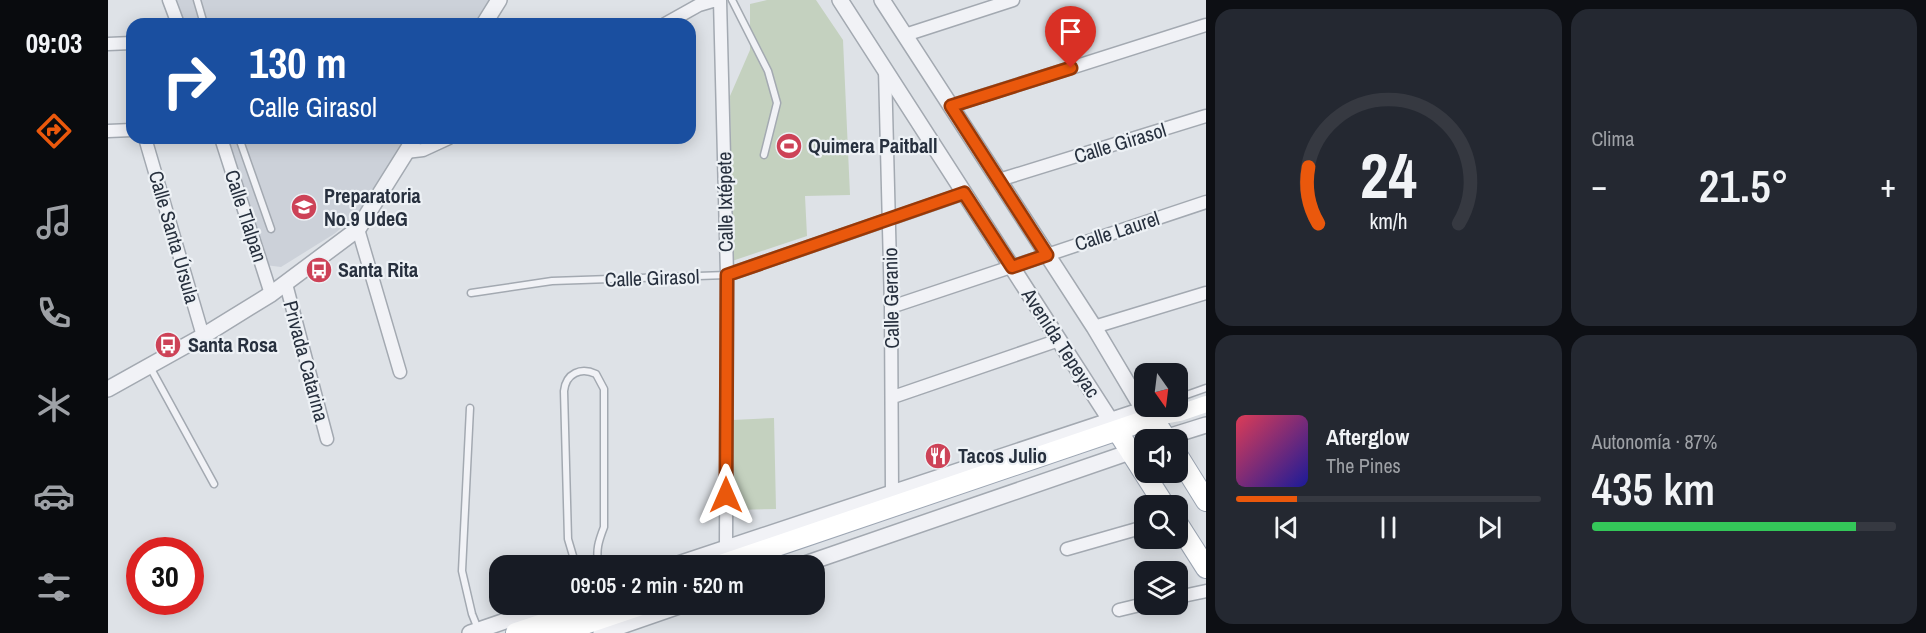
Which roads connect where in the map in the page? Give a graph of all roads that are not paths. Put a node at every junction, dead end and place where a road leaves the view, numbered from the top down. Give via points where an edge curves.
1 (169, 0) edge
2 (197, 0) edge
3 (499, 0) edge
4 (718, 0) edge
5 (732, 0) edge
6 (840, 0) edge
7 (882, 0) edge
8 (1013, 0) edge
9 (176, 18) edge
10 (202, 18) edge
11 (488, 18) edge
12 (676, 18) edge
13 (1206, 25) edge
14 (905, 36) junction
15 (126, 43) edge
16 (108, 44) edge
17 (885, 69) junction
18 (951, 106) junction
19 (1206, 116) edge
20 (126, 130) edge
21 (108, 131) edge
22 (147, 144) edge
23 (223, 144) edge
24 (241, 144) edge
25 (419, 144) edge
26 (764, 155) dead end
27 (999, 180) junction
28 (964, 193) junction
29 (1206, 202) edge
30 (889, 219) junction
31 (272, 229) dead end
32 (358, 229) junction
33 (1047, 255) junction
34 (1012, 267) junction
35 (727, 275) junction
36 (286, 284) junction
37 (471, 293) dead end
38 (1206, 293) edge
39 (271, 294) junction
40 (891, 307) junction
41 (1094, 327) junction
42 (203, 336) junction
43 (1059, 340) junction
44 (150, 367) junction
45 (400, 372) dead end
46 (1206, 388) edge
47 (108, 389) edge
48 (893, 397) junction
49 (1188, 400) edge
50 (1206, 404) edge
51 (1188, 405) edge
52 (470, 408) dead end
53 (1206, 424) edge
54 (1157, 425) edge
55 (1125, 438) edge
56 (327, 439) dead end
57 (1188, 472) edge
58 (214, 484) dead end
59 (892, 492) junction
60 (1159, 495) edge
61 (1206, 501) edge
62 (1134, 530) edge
63 (1188, 540) edge
64 (726, 548) junction
65 (1067, 549) dead end
66 (573, 555) edge
67 (596, 555) edge
68 (705, 555) edge
69 (753, 555) edge
70 (790, 555) edge
71 (825, 556) edge
72 (1206, 568) edge
73 (1206, 591) edge
74 (1188, 595) edge
75 (1134, 606) edge
76 (1119, 610) dead end
77 (523, 615) edge
78 (569, 615) edge
79 (613, 615) edge
80 (631, 615) edge
81 (653, 615) edge
82 (610, 630) edge
83 (474, 632) edge
84 (516, 633) edge
85 (558, 633) edge

1 - 9 street
2 - 10 lane
3 - 11 street
4 - 12 street
4 - 35 street, Calle Ixtépete
5 - 26 lane via 768,71 777,103
6 - 17 street, Avenida Tepeyac
7 - 14 street, Avenida Tepeyac
8 - 14 street
13 - 18 street
14 - 18 street, Avenida Tepeyac
15 - 16 street
17 - 28 street, Avenida Tepeyac
17 - 30 street, Calle Geranio
18 - 27 street, Avenida Tepeyac
19 - 27 street, Calle Girasol
20 - 21 street
22 - 42 street, Calle Santa Úrsula
23 - 39 street, Calle Tlalpan
24 - 31 lane
25 - 32 street via 406,152
27 - 33 street, Avenida Tepeyac
28 - 30 street, Calle Girasol
28 - 34 street, Avenida Tepeyac
29 - 33 street, Calle Laurel
30 - 35 street, Calle Girasol
30 - 40 street, Calle Geranio
32 - 36 street
32 - 45 street
33 - 34 street, Calle Laurel
33 - 41 street, Avenida Tepeyac
34 - 40 street, Calle Laurel
34 - 43 street, Avenida Tepeyac
35 - 37 lane, Calle Girasol via 552,281
35 - 64 street, Calle Ixtépete
36 - 39 street
36 - 56 street, Privada Catarina
38 - 41 street
39 - 42 street
40 - 48 street, Calle Geranio
41 - 54 street, Avenida Tepeyac
42 - 44 street
43 - 48 street
43 - 55 street, Avenida Tepeyac
44 - 47 street
44 - 58 lane
46 - 49 lane
48 - 59 street, Calle Geranio
50 - 51 main road
52 - 83 lane via 462,571
53 - 54 street
54 - 55 main road
54 - 55 street
55 - 59 street
55 - 60 main road, Avenida Tepeyac
55 - 69 main road
55 - 70 main road
55 - 71 street
57 - 61 main road
59 - 64 street
62 - 65 street
63 - 72 main road
64 - 68 street
66 - 67 lane via 568,539 564,391 570,376 585,371 596,374 604,389 604,527
73 - 74 street
75 - 76 street
77 - 83 street
78 - 84 main road
79 - 85 main road
80 - 82 main road
81 - 82 street

